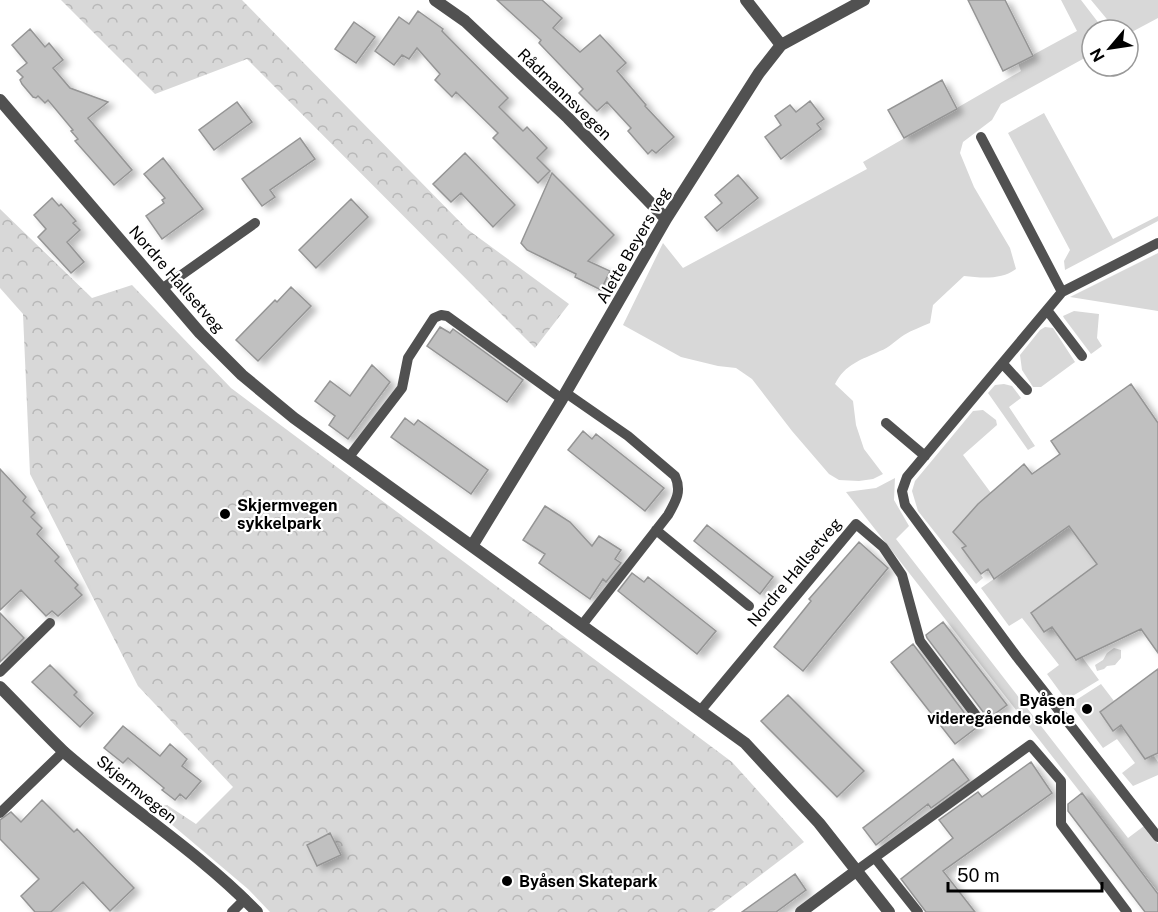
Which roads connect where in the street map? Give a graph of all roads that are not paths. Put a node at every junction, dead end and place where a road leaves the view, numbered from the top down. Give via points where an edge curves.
1 (435, 0) edge
2 (746, 0) edge
3 (864, 0) edge
4 (781, 45) junction
5 (0, 100) edge
6 (981, 137) dead end
7 (666, 219) junction
8 (255, 223) dead end
9 (1158, 243) edge
10 (163, 288) junction
11 (1062, 292) junction
12 (1047, 310) junction
13 (1082, 356) dead end
14 (1003, 364) junction
15 (1027, 390) dead end
16 (564, 396) junction
17 (886, 423) dead end
18 (925, 456) junction
19 (349, 457) junction
20 (657, 530) junction
21 (472, 546) junction
22 (749, 606) dead end
23 (50, 623) dead end
24 (582, 625) junction
25 (0, 672) edge
26 (0, 687) edge
27 (701, 710) junction
28 (978, 718) dead end
29 (64, 751) junction
30 (0, 813) edge
31 (1158, 837) edge
32 (875, 858) junction
33 (856, 871) junction
34 (245, 899) junction
35 (232, 912) edge
36 (257, 912) edge
37 (801, 912) edge
38 (889, 912) edge
39 (918, 912) edge
40 (1127, 912) edge

1 - 7 street, Rådmannsvegen via 465,21 568,118
2 - 4 street
3 - 4 street, Alette Beyers veg
4 - 7 street, Alette Beyers veg
5 - 10 street, Nordre Hallsetveg
6 - 11 lane
7 - 16 street, Alette Beyers veg
8 - 10 lane
9 - 11 lane
10 - 19 street, Nordre Hallsetveg via 242,375
11 - 12 lane
12 - 13 lane
12 - 14 lane
14 - 15 lane
14 - 18 lane
16 - 19 lane via 441,315 434,318 408,358 402,388
16 - 20 lane via 628,436 675,476 679,484 677,499
16 - 21 street, Alette Beyers veg
17 - 18 lane
18 - 31 lane via 907,477 902,491 905,505 1017,657
19 - 21 street, Nordre Hallsetveg
20 - 22 lane
20 - 24 lane
21 - 24 street, Nordre Hallsetveg
23 - 25 lane
24 - 27 street, Nordre Hallsetveg
26 - 29 street, Skjermvegen
27 - 28 lane, Nordre Hallsetveg via 856,524 883,547 902,575 920,641
27 - 33 street, Nordre Hallsetveg via 745,743 819,823
29 - 30 lane
29 - 34 street, Skjermvegen
32 - 33 lane
32 - 39 lane
32 - 40 lane via 1030,745 1061,781 1061,824
33 - 37 street
33 - 38 street, Nordre Hallsetveg
34 - 35 lane
34 - 36 street, Skjermvegen

